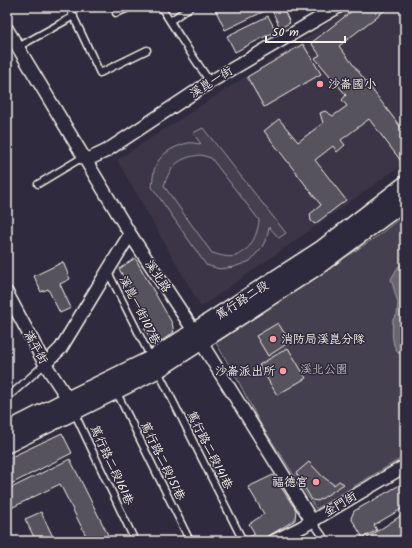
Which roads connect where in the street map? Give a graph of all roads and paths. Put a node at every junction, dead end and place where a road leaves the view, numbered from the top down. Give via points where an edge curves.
1 (69, 7) edge
2 (131, 7) edge
3 (161, 7) edge
4 (190, 7) edge
5 (338, 7) edge
6 (116, 13) dead end
7 (74, 16) junction
8 (170, 21) junction
9 (7, 29) edge
10 (18, 47) junction
11 (147, 50) dead end
12 (210, 82) junction
13 (87, 160) junction
14 (38, 184) dead end
15 (405, 184) edge
16 (405, 202) edge
17 (130, 234) junction
18 (108, 272) junction
19 (7, 293) edge
20 (10, 309) edge
21 (198, 337) junction
22 (45, 364) junction
23 (155, 364) junction
24 (116, 391) junction
25 (7, 398) edge
26 (68, 399) junction
27 (74, 412) junction
28 (7, 430) edge
29 (7, 445) edge
30 (405, 466) edge
31 (312, 521) junction
32 (135, 541) edge
33 (190, 541) edge
34 (243, 541) edge
35 (274, 541) edge
36 (326, 541) edge

1 - 7 lane
2 - 6 lane
3 - 8 lane
4 - 8 lane
5 - 12 street, 溪崑一街
7 - 10 lane
7 - 11 lane via 100,74
8 - 12 lane
9 - 10 street, 溪北路
10 - 13 street, 溪北路
12 - 13 street, 溪崑一街 via 106,151
13 - 14 lane via 78,160
13 - 17 street, 溪北路
15 - 21 street, 篤行路二段 via 322,248
16 - 21 street, 篤行路二段 via 319,266
17 - 18 street
17 - 21 street, 溪北路
18 - 22 street via 61,348
18 - 23 lane, 溪崑一街107巷
19 - 20 street, 滿平街
20 - 22 street, 滿平街
21 - 23 street, 篤行路二段
21 - 31 street, 溪北路
22 - 25 lane
22 - 26 street, 滿平街
23 - 24 street, 篤行路二段
23 - 26 street, 篤行路二段
23 - 34 lane, 篤行路二段141巷
24 - 27 street, 篤行路二段
24 - 33 lane, 篤行路二段151巷
26 - 27 lane, 篤行路二段161巷
26 - 28 street, 篤行路二段
27 - 29 street, 篤行路二段
27 - 32 lane, 篤行路二段161巷
30 - 31 street, 金門街
31 - 35 street, 金門街
31 - 36 lane

